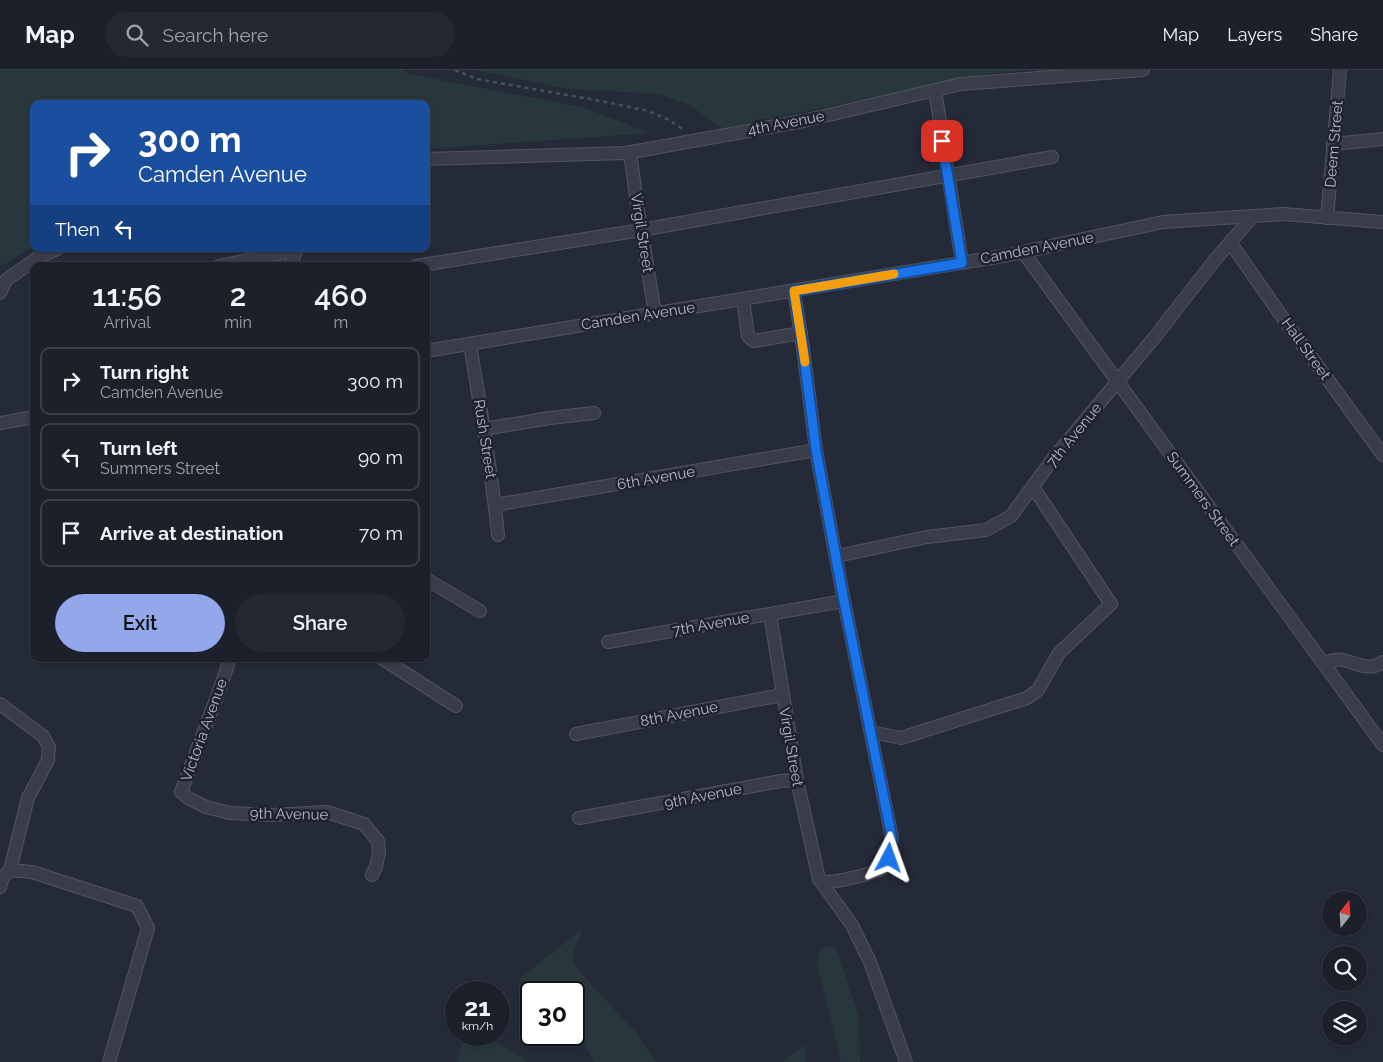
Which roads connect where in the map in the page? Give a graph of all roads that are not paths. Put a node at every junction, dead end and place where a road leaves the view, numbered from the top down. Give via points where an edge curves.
1 (1143, 70) edge
2 (1340, 70) edge
3 (935, 90) junction
4 (1383, 139) edge
5 (1333, 144) junction
6 (630, 152) junction
7 (1052, 157) dead end
8 (430, 159) edge
9 (948, 175) junction
10 (1253, 216) junction
11 (1327, 218) junction
12 (1383, 222) edge
13 (641, 230) junction
14 (1230, 242) junction
15 (49, 252) edge
16 (287, 252) edge
17 (1023, 252) junction
18 (31, 262) edge
19 (238, 262) edge
20 (30, 263) edge
21 (962, 263) junction
22 (430, 264) edge
23 (794, 291) junction
24 (0, 293) edge
25 (743, 299) junction
26 (655, 313) junction
27 (801, 333) junction
28 (470, 344) junction
29 (430, 350) edge
30 (1117, 381) junction
31 (594, 413) dead end
32 (30, 418) edge
33 (0, 423) edge
34 (484, 429) junction
35 (816, 450) junction
36 (1383, 455) edge
37 (1033, 487) junction
38 (495, 506) junction
39 (498, 535) dead end
40 (837, 556) junction
41 (430, 581) edge
42 (844, 601) junction
43 (480, 611) dead end
44 (770, 614) junction
45 (608, 642) dead end
46 (229, 662) edge
47 (388, 662) edge
48 (1383, 662) edge
49 (1323, 663) junction
50 (782, 695) junction
51 (0, 704) edge
52 (456, 706) dead end
53 (871, 732) junction
54 (576, 734) dead end
55 (1383, 745) edge
56 (797, 780) junction
57 (188, 798) joint
58 (579, 818) dead end
59 (10, 870) junction
60 (372, 875) dead end
61 (818, 880) junction
62 (0, 887) edge
63 (108, 1062) edge
64 (906, 1062) edge

1 - 3 street, 4th Avenue via 961,84
2 - 5 street, Deem Street
3 - 6 street, 4th Avenue via 802,121
3 - 9 street
4 - 5 street
5 - 11 street, Deem Street
6 - 8 street, 4th Avenue
6 - 13 street, Virgil Street
7 - 9 street
9 - 13 street
9 - 21 street
10 - 11 street, Camden Avenue via 1283,214
10 - 14 street, 7th Avenue
10 - 17 street, Camden Avenue via 1163,222
11 - 12 street, Camden Avenue
13 - 22 street
13 - 26 street, Virgil Street
14 - 30 street, 7th Avenue
14 - 36 street, Hall Street
15 - 18 street
16 - 19 street
17 - 21 street, Camden Avenue
17 - 30 street, Summers Street
20 - 24 street via 6,280
21 - 23 street, Camden Avenue
23 - 25 street, Camden Avenue
23 - 27 street
25 - 26 street, Camden Avenue
25 - 27 street via 748,336 754,340
26 - 28 street, Camden Avenue
27 - 35 street
28 - 29 street, Camden Avenue
28 - 34 street, Rush Street
30 - 37 street, 7th Avenue
30 - 49 street, Summers Street
31 - 34 street
32 - 33 street
34 - 38 street, Rush Street
35 - 38 street, 6th Avenue
35 - 40 street
37 - 40 street, 7th Avenue via 1011,516 986,530 927,537
37 - 53 street via 1111,604 1059,653 1038,690 1027,698 901,738
38 - 39 street, Rush Street
40 - 42 street
41 - 43 street
42 - 44 street, 7th Avenue
42 - 53 street
44 - 45 street, 7th Avenue
44 - 50 street, Virgil Street
46 - 57 street, Victoria Avenue via 181,792
47 - 52 street
48 - 49 street via 1378,666 1360,666 1342,659
49 - 55 street, Summers Street
50 - 54 street, 8th Avenue
50 - 56 street, Virgil Street
51 - 59 street via 43,736 50,747 48,760 28,798
53 - 61 street via 892,838 889,858 879,871 826,882
56 - 58 street, 9th Avenue
56 - 61 street, Virgil Street
57 - 60 street, 9th Avenue via 230,813 327,812 364,824 378,841 379,852
59 - 62 street
59 - 63 street via 32,872 137,906 148,928
61 - 64 street via 852,925 870,962

